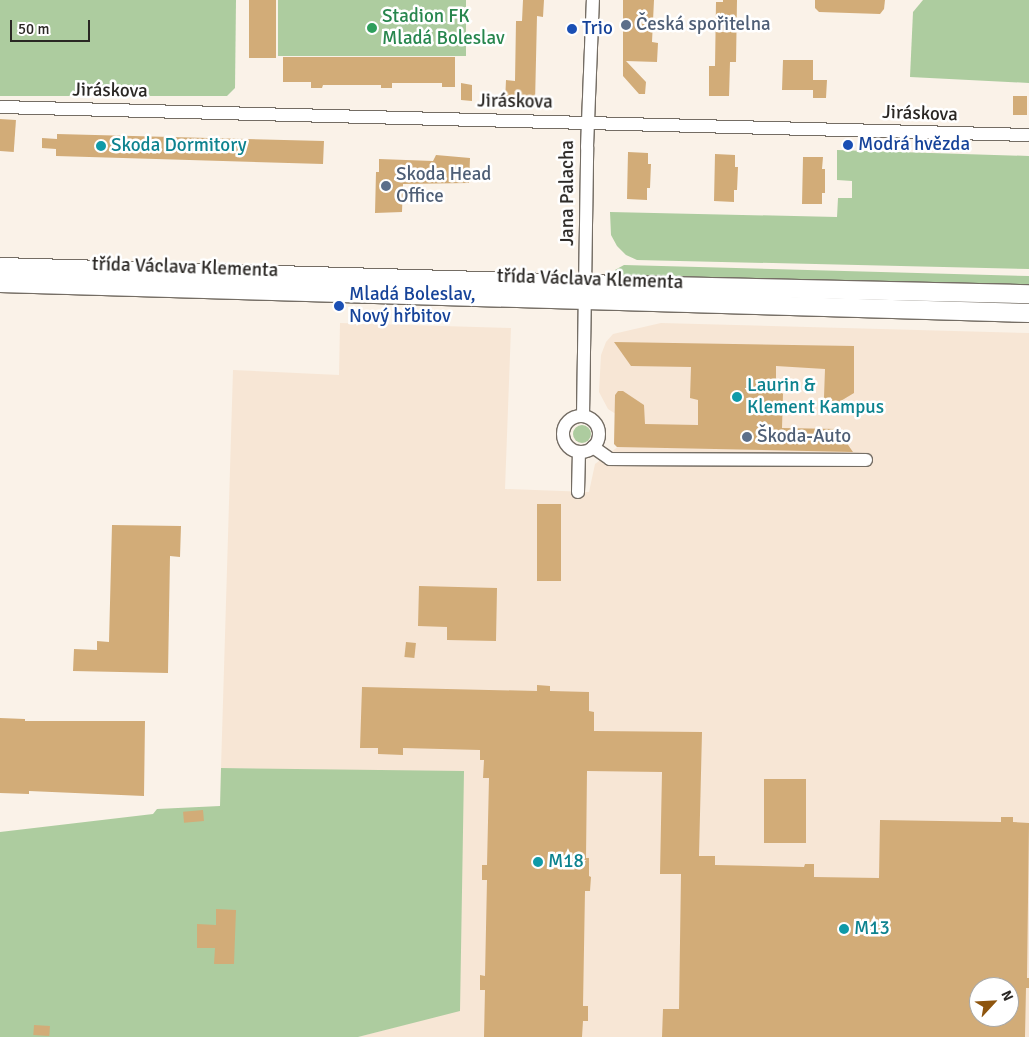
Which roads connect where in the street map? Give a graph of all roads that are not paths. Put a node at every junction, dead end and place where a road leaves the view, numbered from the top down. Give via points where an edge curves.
1 (593, 0) edge
2 (0, 107) edge
3 (587, 123) junction
4 (1029, 135) edge
5 (0, 267) edge
6 (0, 283) edge
7 (586, 292) junction
8 (1029, 294) edge
9 (1029, 313) edge
10 (583, 416) junction
11 (594, 447) junction
12 (579, 452) junction
13 (866, 460) dead end
14 (578, 492) dead end

1 - 3 street, Jana Palacha
2 - 3 street, Jiráskova
3 - 4 street, Jiráskova
3 - 7 street, Jana Palacha
5 - 7 street, třída Václava Klementa
6 - 7 street, třída Václava Klementa
7 - 8 street, třída Václava Klementa
7 - 9 street, třída Václava Klementa
7 - 10 street, Jana Palacha
10 - 11 street via 593,421 598,430
10 - 12 street via 568,422 563,433 569,447
11 - 12 street
11 - 13 street via 610,459
12 - 14 street

